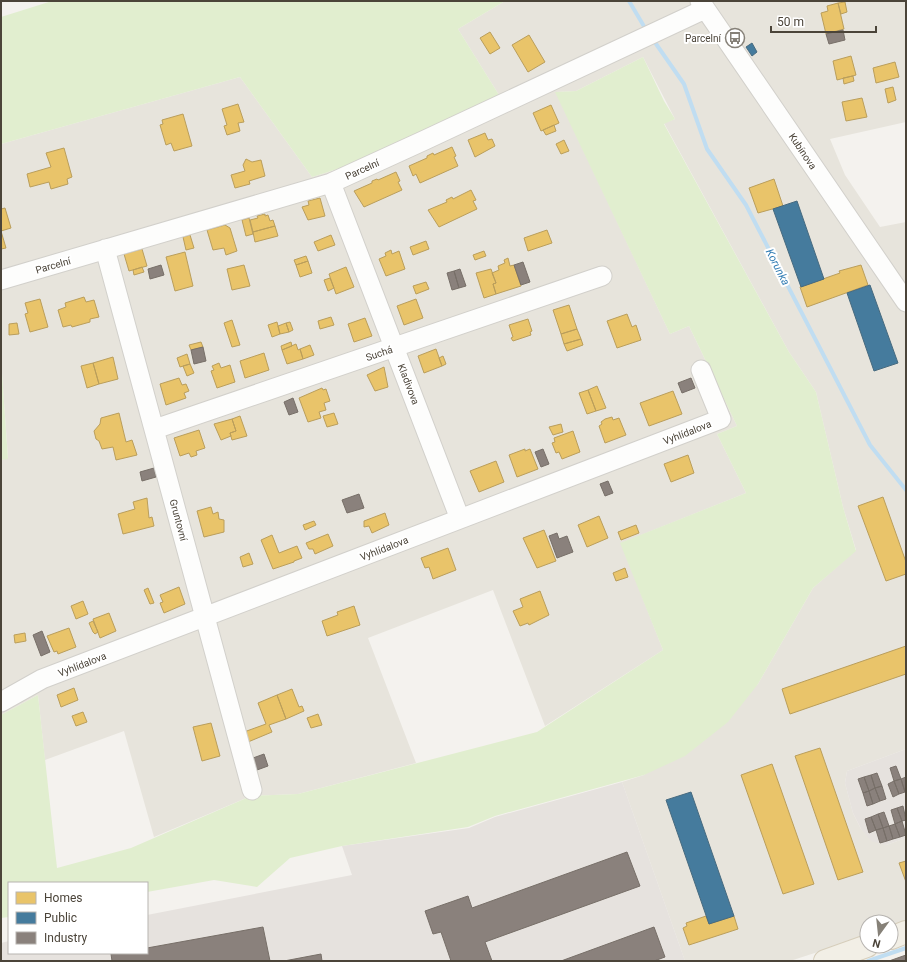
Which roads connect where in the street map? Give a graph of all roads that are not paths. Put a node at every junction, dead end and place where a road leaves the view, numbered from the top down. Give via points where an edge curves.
1 (702, 5) edge
2 (331, 183) junction
3 (105, 249) junction
4 (602, 276) dead end
5 (1, 280) edge
6 (906, 302) edge
7 (394, 347) junction
8 (701, 370) dead end
9 (154, 429) junction
10 (460, 518) junction
11 (206, 616) junction
12 (1, 702) edge
13 (252, 790) dead end
14 (859, 949) edge
15 (825, 961) edge

1 - 2 street, Parcelní
1 - 6 street, Kubínova
2 - 3 street, Parcelní
2 - 7 street, Kladivova
3 - 5 street, Parcelní
3 - 9 street, Gruntovní
4 - 7 street, Suchá
7 - 9 street, Suchá
7 - 10 street, Kladivova
8 - 10 street, Vyhlídalova via 721,418
9 - 11 street, Gruntovní
10 - 11 street, Vyhlídalova
11 - 12 street, Vyhlídalova via 42,679
11 - 13 street, Gruntovní
14 - 15 main road

